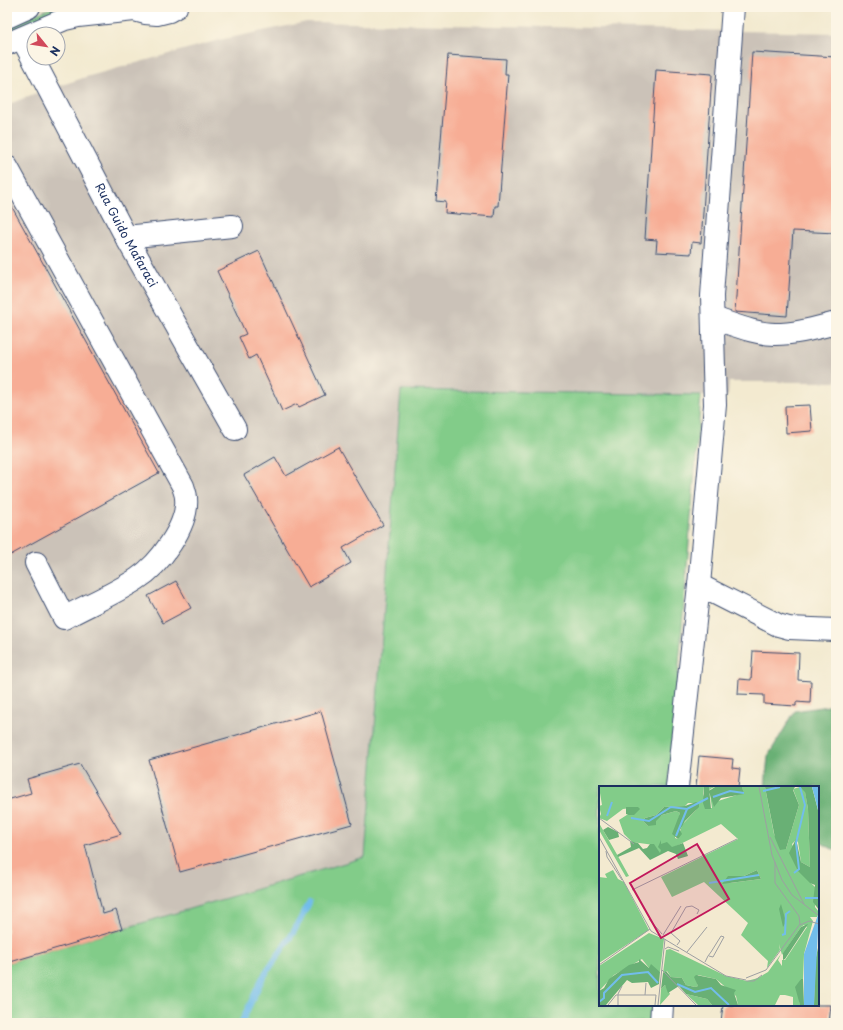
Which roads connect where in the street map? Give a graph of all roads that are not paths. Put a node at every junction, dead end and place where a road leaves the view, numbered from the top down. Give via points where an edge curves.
1 (29, 7) edge
2 (176, 7) edge
3 (732, 7) edge
4 (132, 8) edge
5 (7, 17) edge
6 (14, 41) edge
7 (7, 167) edge
8 (232, 226) dead end
9 (126, 237) junction
10 (713, 318) junction
11 (836, 323) edge
12 (235, 429) dead end
13 (36, 563) dead end
14 (699, 585) junction
15 (836, 630) edge
16 (677, 786) edge
17 (662, 1006) edge
18 (661, 1023) edge

1 - 5 street
2 - 4 street via 157,14
3 - 10 street via 712,296
4 - 6 street via 65,19
6 - 9 street, Rua Guido Mafaraci
7 - 13 street via 183,486 186,498 178,531 155,564 138,579 64,618
8 - 9 street
9 - 12 street, Rua Guido Mafaraci
10 - 11 street via 774,334 792,333
10 - 14 street via 714,405
14 - 15 street via 778,625 789,628
14 - 16 street
17 - 18 street

